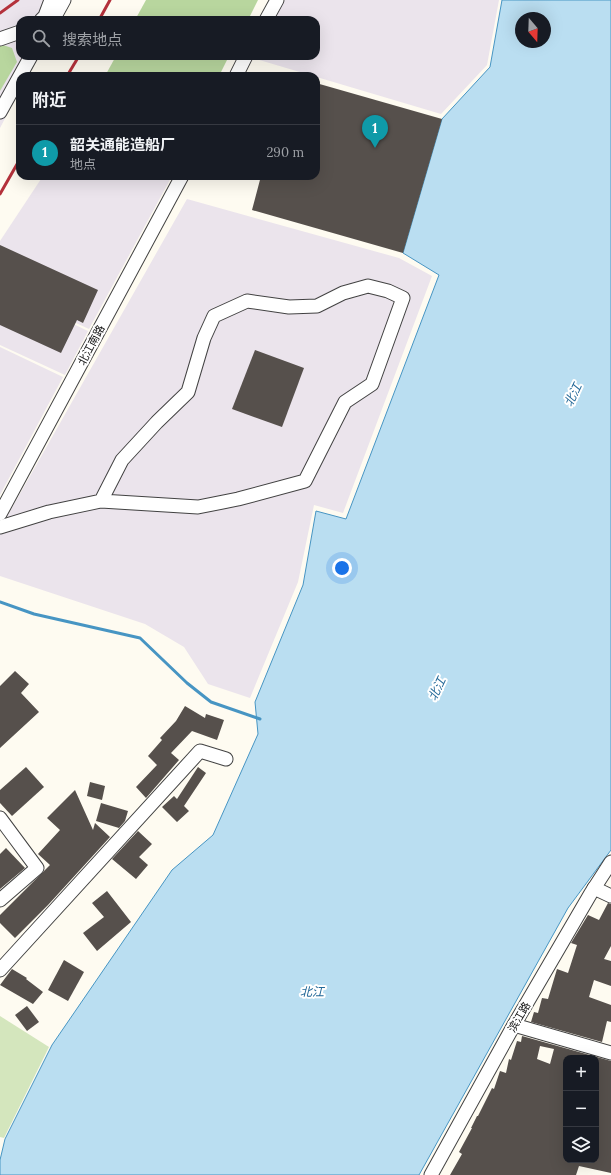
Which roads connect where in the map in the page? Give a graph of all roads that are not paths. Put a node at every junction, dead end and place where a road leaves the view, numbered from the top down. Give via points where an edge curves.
1 (51, 0) edge
2 (64, 0) edge
3 (277, 0) edge
4 (44, 16) edge
5 (55, 16) edge
6 (268, 16) edge
7 (16, 34) edge
8 (0, 39) edge
9 (29, 60) edge
10 (244, 60) edge
11 (22, 72) edge
12 (238, 72) edge
13 (16, 83) edge
14 (0, 112) edge
15 (180, 180) edge
16 (101, 501) junction
17 (0, 514) edge
18 (0, 527) edge
19 (226, 759) dead end
20 (0, 818) edge
21 (611, 862) edge
22 (594, 888) junction
23 (611, 896) edge
24 (0, 900) edge
25 (0, 970) edge
26 (514, 1025) junction
27 (611, 1053) edge
28 (431, 1175) edge

1 - 4 street
2 - 5 street
3 - 6 street
7 - 8 street
9 - 11 street
10 - 12 street
13 - 14 street
15 - 17 street, 北江南路
16 - 16 street via 122,460 188,392 204,338 214,316 247,302 289,307 317,306 343,293 368,286 403,298 372,384 345,402 305,481 198,507
16 - 18 street via 49,512
19 - 25 street via 200,751
20 - 24 street via 38,868
21 - 22 street, 滨江路
22 - 23 street
22 - 26 street, 滨江路
26 - 27 street
26 - 28 street, 滨江路

